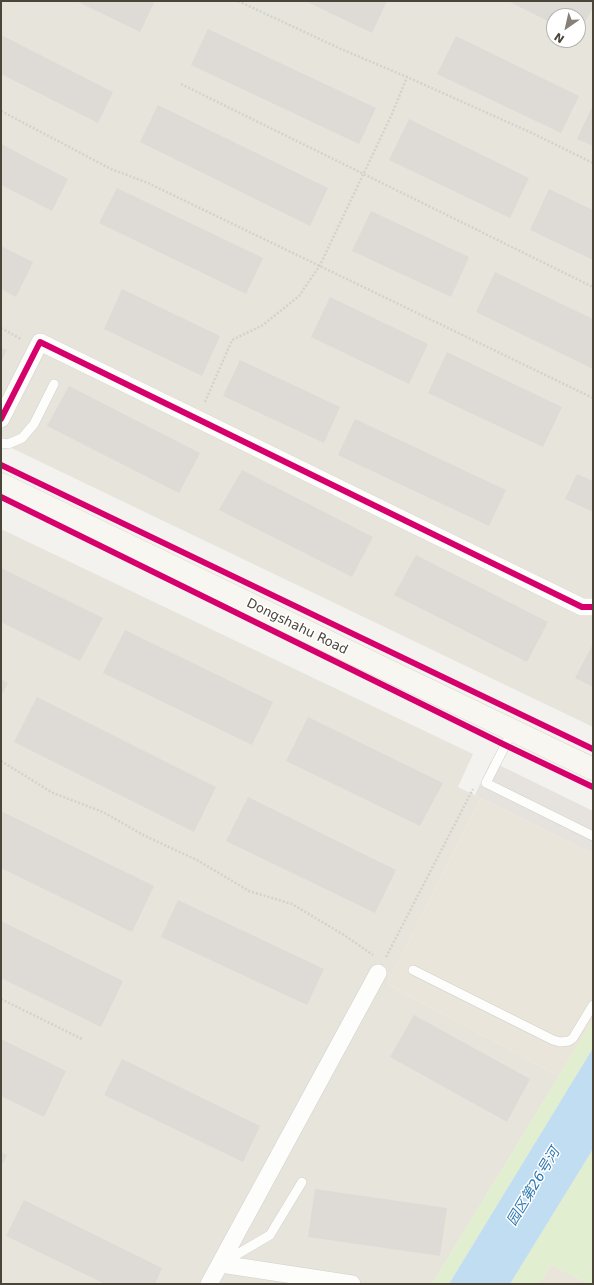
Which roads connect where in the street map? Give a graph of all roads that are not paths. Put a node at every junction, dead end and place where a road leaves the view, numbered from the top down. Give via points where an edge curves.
1 (54, 384) dead end
2 (1, 419) edge
3 (1, 443) edge
4 (1, 484) edge
5 (593, 607) edge
6 (512, 730) junction
7 (593, 769) edge
8 (593, 836) edge
9 (381, 967) road end
10 (413, 970) dead end
11 (593, 1005) edge
12 (302, 1182) dead end
13 (221, 1264) junction
14 (209, 1284) edge
15 (352, 1284) edge

1 - 3 lane via 34,424 22,438 8,444
2 - 5 street via 40,342 582,607
4 - 6 main road, Dongshahu Road
6 - 7 main road, Dongshahu Road
6 - 8 lane via 486,783
9 - 13 street
10 - 11 lane via 560,1042 573,1038
12 - 13 lane via 270,1235
13 - 14 street
13 - 15 street

